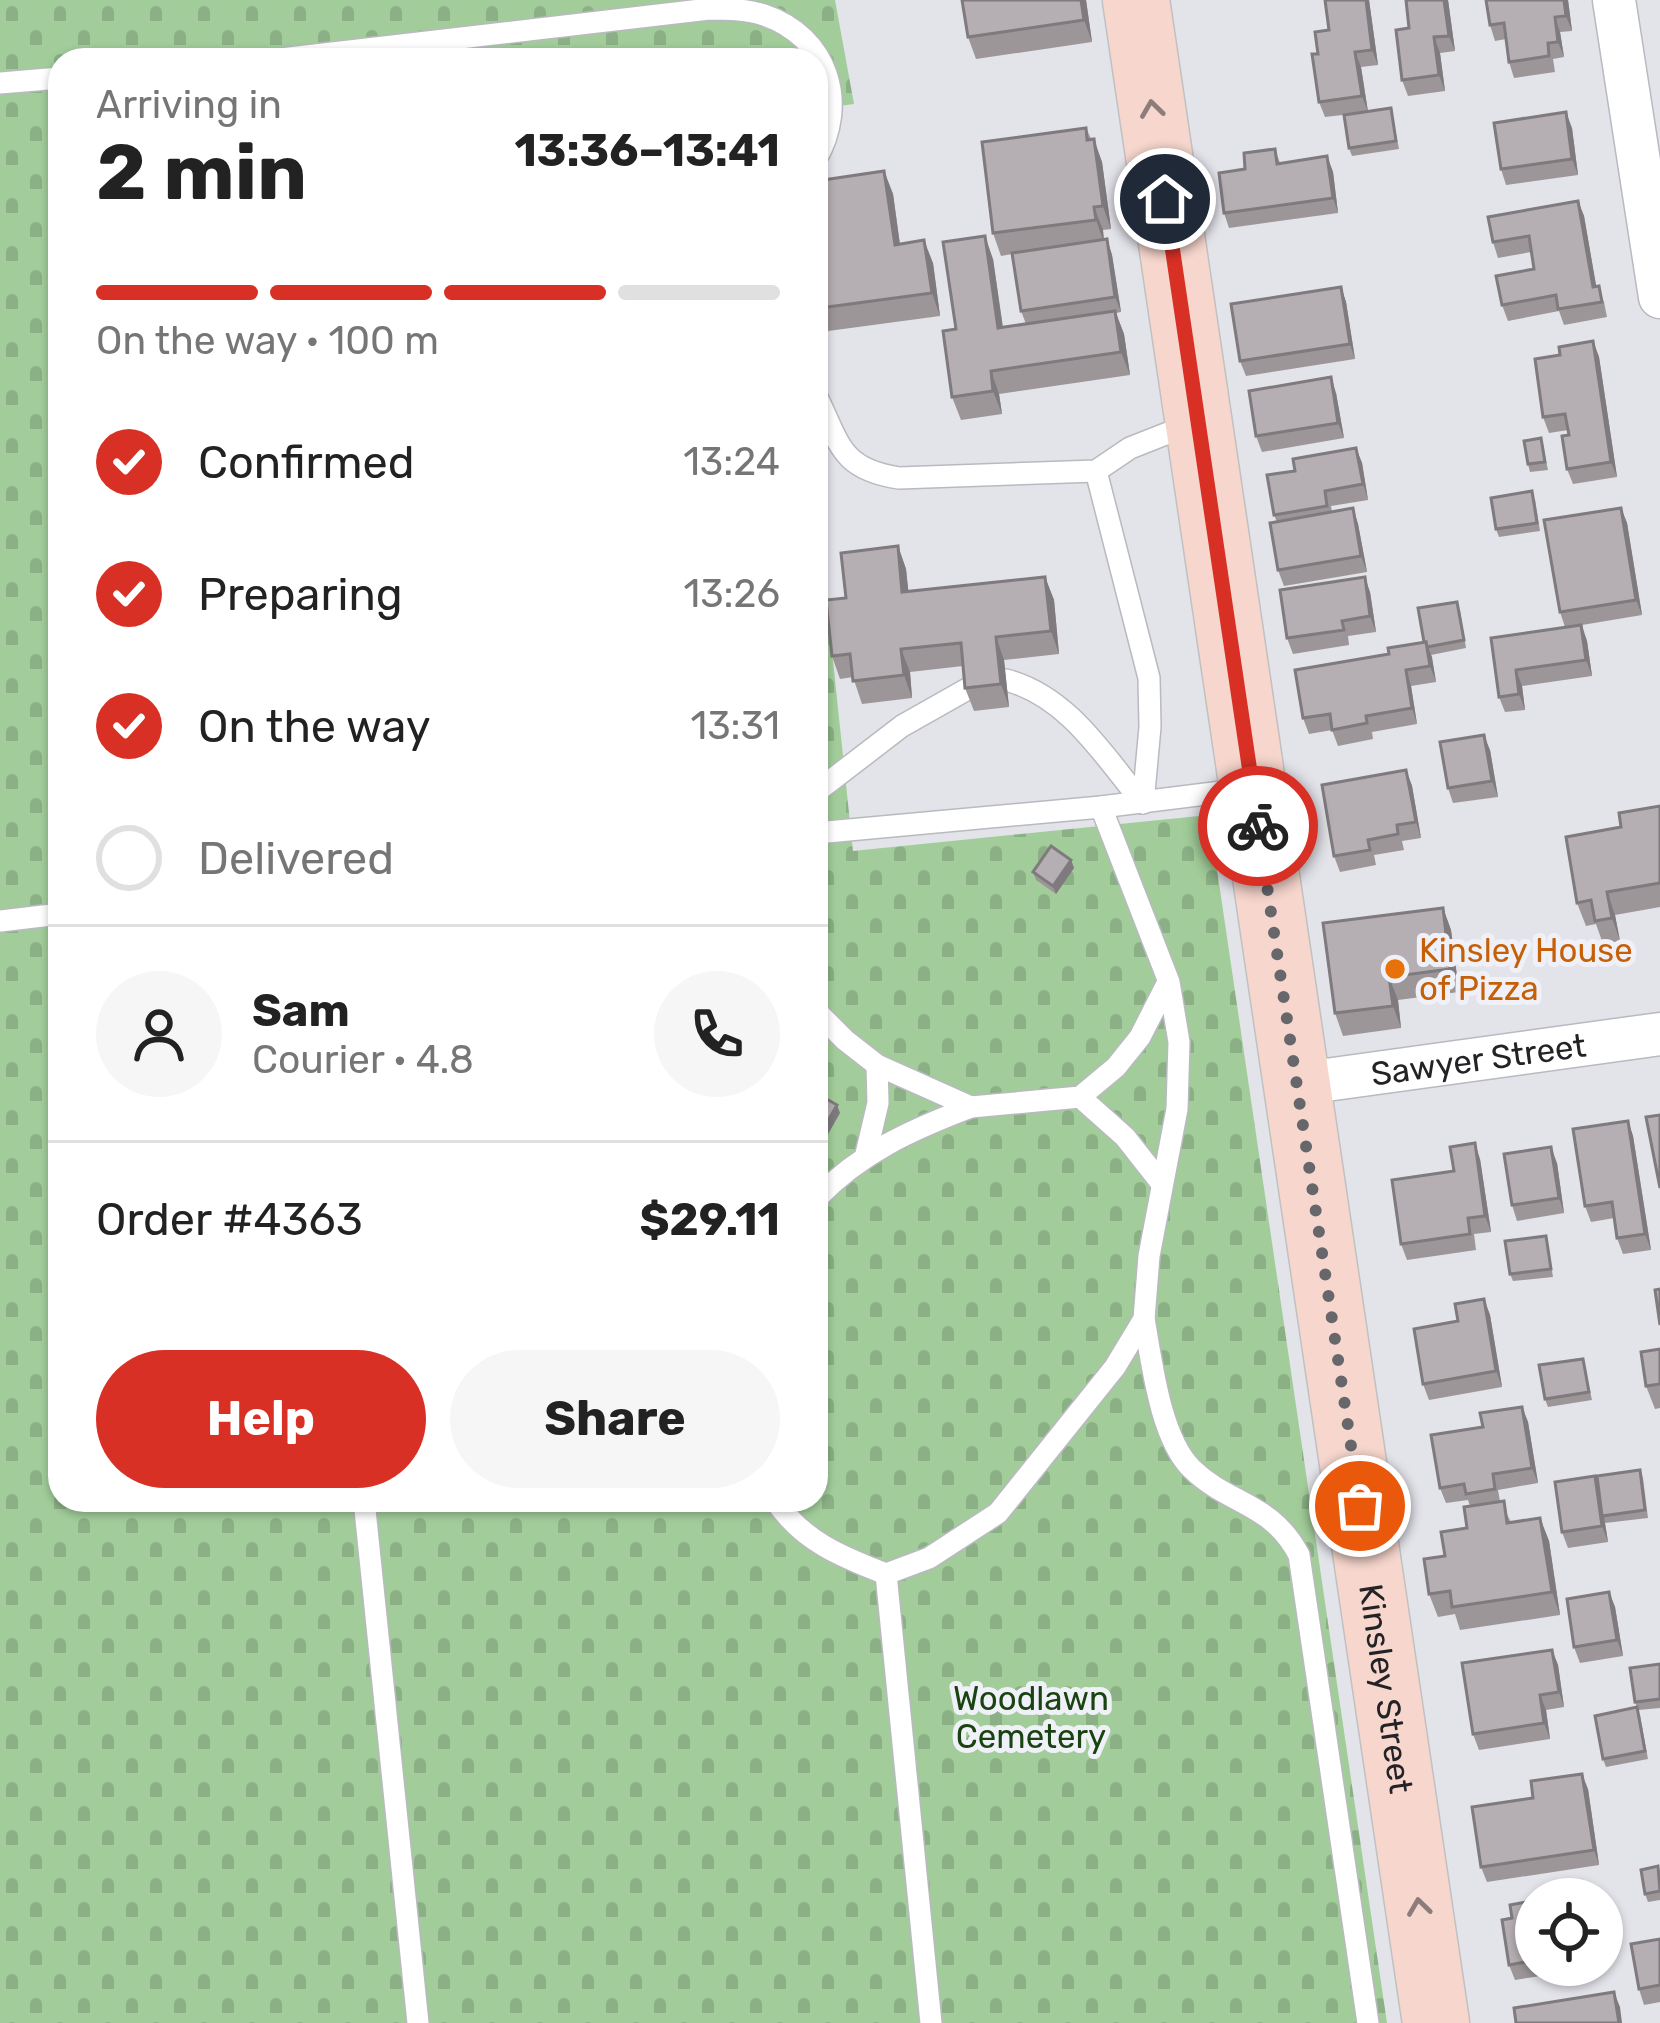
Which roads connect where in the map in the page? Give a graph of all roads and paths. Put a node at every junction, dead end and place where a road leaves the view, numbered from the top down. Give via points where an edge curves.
1 (1136, 0) edge
2 (1614, 0) edge
3 (375, 48) edge
4 (808, 48) edge
5 (828, 78) edge
6 (48, 79) edge
7 (0, 83) edge
8 (828, 133) edge
9 (1660, 298) edge
10 (828, 419) edge
11 (1197, 421) junction
12 (1096, 471) junction
13 (1006, 680) edge
14 (971, 687) edge
15 (828, 783) edge
16 (1252, 788) junction
17 (1143, 803) junction
18 (1101, 807) junction
19 (828, 832) edge
20 (48, 915) edge
21 (0, 921) edge
22 (1168, 982) junction
23 (828, 1022) edge
24 (1660, 1034) edge
25 (877, 1065) junction
26 (1297, 1084) junction
27 (1080, 1097) junction
28 (971, 1107) junction
29 (866, 1154) junction
30 (1162, 1184) junction
31 (828, 1188) edge
32 (1144, 1319) junction
33 (365, 1512) edge
34 (782, 1512) edge
35 (886, 1574) junction
36 (418, 2023) edge
37 (931, 2023) edge
38 (1368, 2023) edge
39 (1436, 2023) edge

11 -> 1 main road, Kinsley Street
2 - 9 street
3 - 4 lane via 709,9 769,16
5 - 8 lane
6 - 7 lane
10 - 12 lane via 846,455 869,473
11 - 12 lane
11 - 16 main road, Kinsley Street
12 - 17 lane via 1149,678
13 - 17 lane via 1070,715
14 - 15 lane
16 - 17 lane
16 - 26 main road, Kinsley Street
17 - 18 lane
18 - 19 lane
18 - 22 lane
20 - 21 lane
22 - 27 lane via 1140,1036
22 - 30 lane via 1179,1042
23 - 25 lane
24 - 26 street, Sawyer Street
25 - 28 lane
25 - 29 lane
39 -> 26 main road, Kinsley Street
27 - 28 lane
27 - 30 lane
28 - 29 lane
29 - 31 lane
30 - 32 lane
32 - 35 lane via 998,1513 929,1558
32 - 38 lane via 1159,1399 1189,1467 1286,1531 1299,1555
33 - 36 lane
34 - 35 lane via 831,1552
35 - 37 lane

